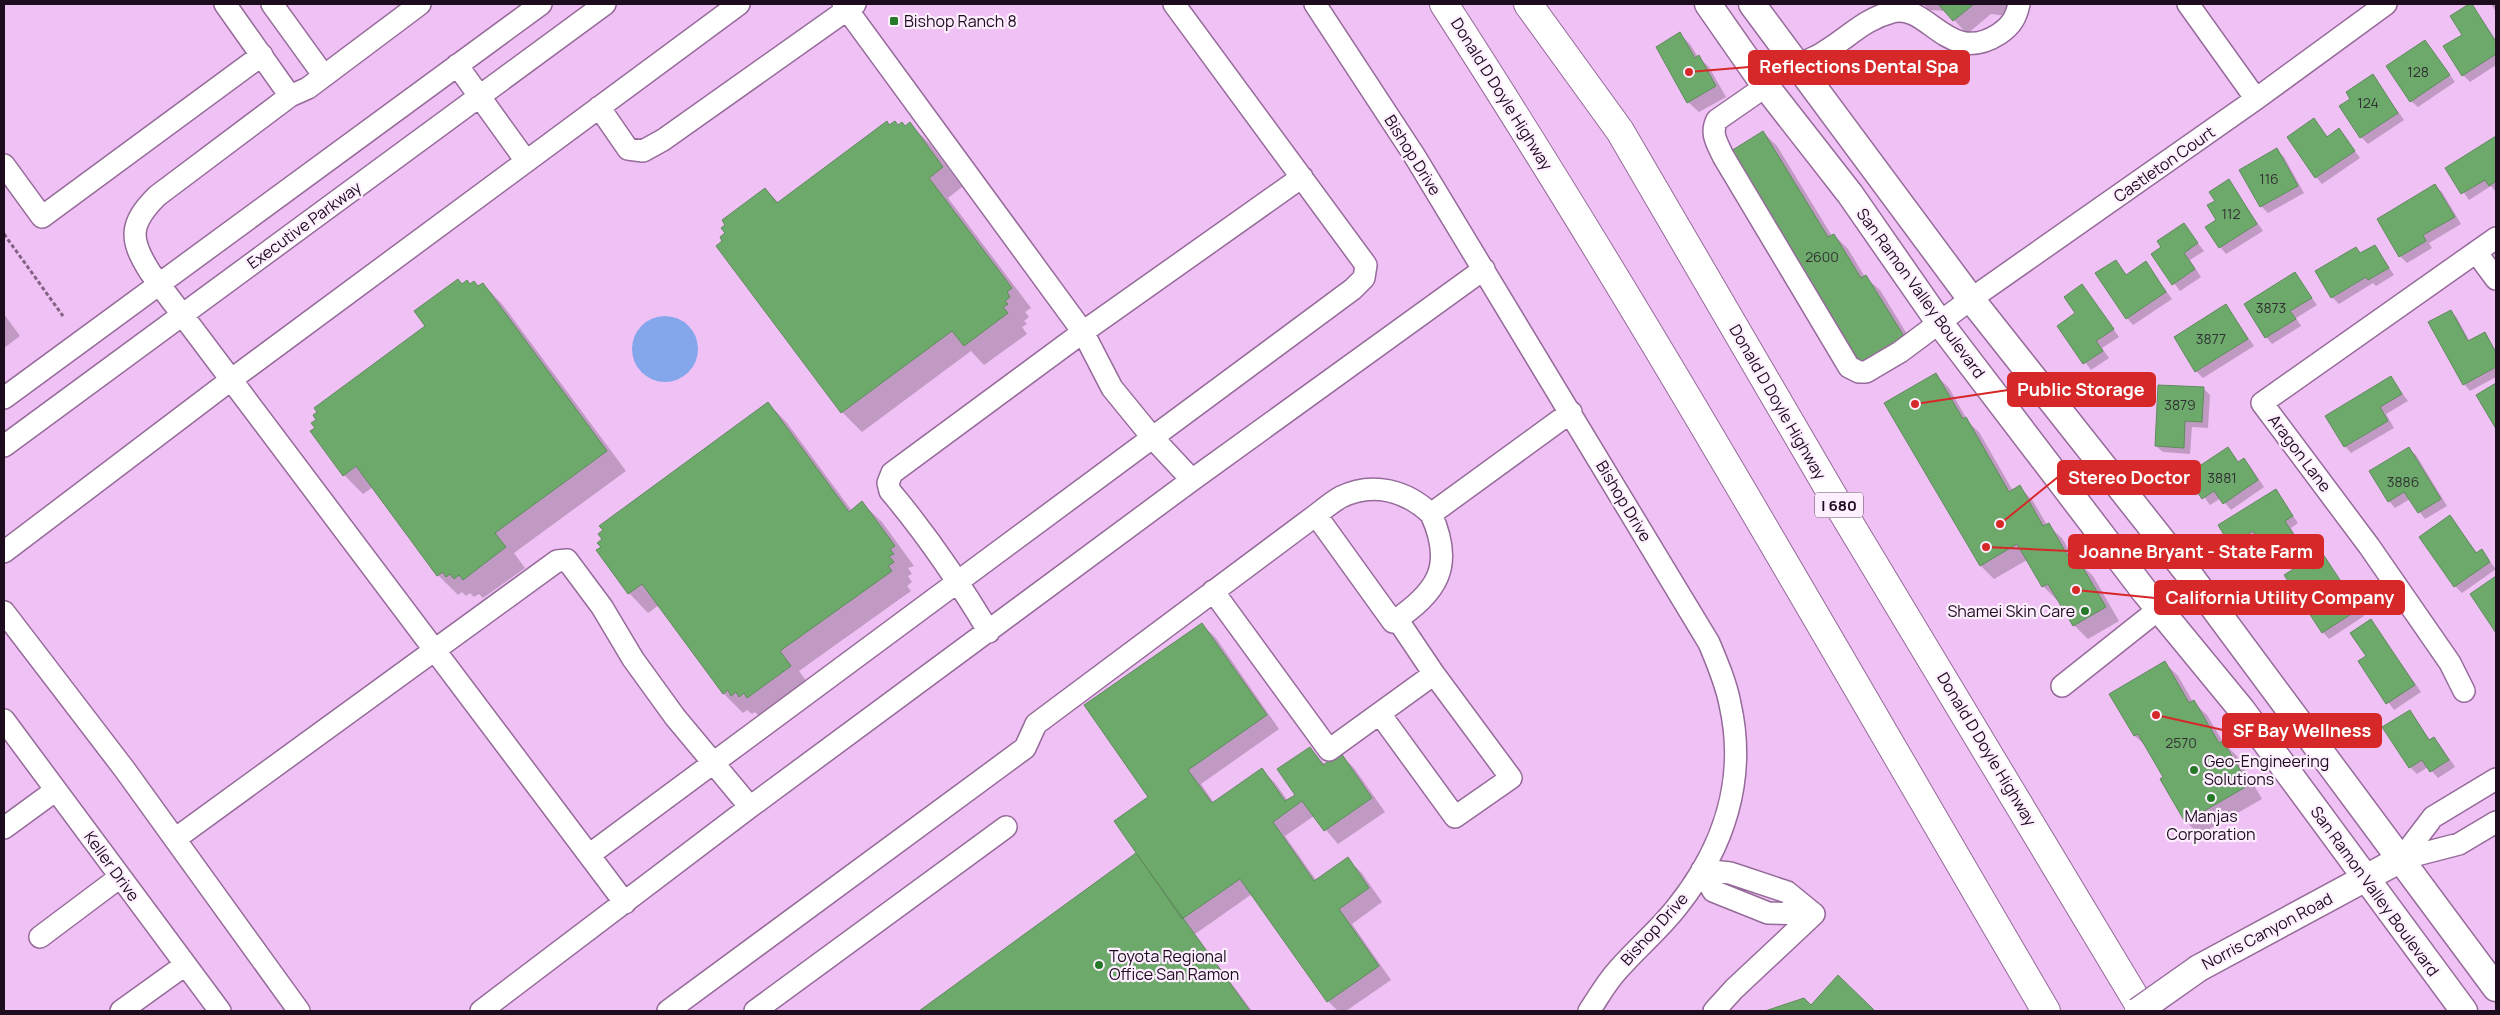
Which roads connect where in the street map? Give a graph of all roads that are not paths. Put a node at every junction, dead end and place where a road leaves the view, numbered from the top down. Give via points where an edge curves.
1 (225, 4) edge
2 (272, 4) edge
3 (420, 4) edge
4 (541, 4) edge
5 (605, 4) edge
6 (739, 4) edge
7 (1174, 4) edge
8 (1314, 4) edge
9 (1444, 4) edge
10 (1528, 4) edge
11 (1708, 4) edge
12 (1752, 4) edge
13 (2019, 4) edge
14 (2188, 4) edge
15 (2386, 4) edge
16 (849, 6) edge
17 (262, 55) junction
18 (1796, 64) junction
19 (457, 65) junction
20 (324, 76) junction
21 (1764, 83) junction
22 (290, 96) junction
23 (479, 96) junction
24 (2256, 99) junction
25 (600, 107) junction
26 (526, 161) junction
27 (4, 165) edge
28 (1302, 177) junction
29 (2496, 238) edge
30 (2476, 252) junction
31 (1484, 269) junction
32 (2496, 279) edge
33 (159, 283) junction
34 (1971, 299) junction
35 (182, 315) junction
36 (1939, 322) junction
37 (1083, 332) junction
38 (232, 379) junction
39 (4, 398) edge
40 (1571, 412) junction
41 (1152, 437) junction
42 (4, 446) edge
43 (1192, 480) junction
44 (1431, 514) junction
45 (1316, 515) junction
46 (4, 552) edge
47 (958, 582) junction
48 (1213, 591) junction
49 (2159, 609) junction
50 (4, 612) edge
51 (1397, 619) junction
52 (989, 632) junction
53 (435, 652) junction
54 (1434, 674) junction
55 (2062, 686) dead end
56 (2464, 690) dead end
57 (1380, 714) junction
58 (4, 720) edge
59 (711, 763) junction
60 (2496, 779) edge
61 (56, 790) junction
62 (750, 807) junction
63 (2496, 822) edge
64 (1006, 826) dead end
65 (4, 828) edge
66 (174, 839) junction
67 (589, 855) junction
68 (2402, 859) junction
69 (1702, 870) junction
70 (120, 877) junction
71 (2365, 879) junction
72 (625, 903) junction
73 (40, 937) dead end
74 (185, 965) junction
75 (2496, 988) edge
76 (121, 1011) edge
77 (220, 1011) edge
78 (299, 1011) edge
79 (481, 1011) edge
80 (668, 1011) edge
81 (756, 1011) edge
82 (1589, 1011) edge
83 (1714, 1011) edge
84 (2046, 1011) edge
85 (2138, 1011) edge
86 (2143, 1011) edge
87 (2464, 1011) edge

1 - 17 street
2 - 20 street
3 - 20 street
4 - 19 street
5 - 23 street, Executive Parkway
6 - 25 street
7 - 28 street
8 - 31 street, Bishop Drive via 1414,155
9 - 84 highway, Donald D Doyle Highway via 1627,296
10 - 86 highway, Donald D Doyle Highway / I 680 via 1620,131 1834,496
11 - 21 main road, San Ramon Valley Boulevard
12 - 18 main road
13 - 18 street via 2017,16 2006,28 1992,38 1969,45 1945,36 1910,13 1894,11 1869,19 1824,53
14 - 24 street
15 - 24 street, Castleton Court
16 - 25 street via 663,140 643,151 628,149
16 - 37 street
17 - 22 street
17 - 27 street via 42,217
18 - 21 street
18 - 34 main road
19 - 23 street
19 - 33 street
20 - 22 street
21 - 36 main road, San Ramon Valley Boulevard via 1850,194
21 - 36 street, Castleton Court via 1717,120 1713,127 1714,136 1849,367 1866,372 1900,352
22 - 33 street via 144,209 134,236 136,250
23 - 26 street
23 - 35 street, Executive Parkway
24 - 34 street, Castleton Court
25 - 26 street
26 - 38 street
28 - 37 street
28 - 41 street via 1366,265 1364,278
29 - 30 street, Aragon Lane
30 - 32 street
30 - 56 street, Aragon Lane via 2262,403 2374,554 2450,663
31 - 40 street, Bishop Drive
31 - 43 street
33 - 35 street
33 - 39 street
34 - 36 street, Castleton Court
34 - 68 main road via 2191,577
35 - 38 street
35 - 42 street, Executive Parkway
36 - 49 main road, San Ramon Valley Boulevard
37 - 41 street via 1112,388
37 - 47 street via 892,473 888,484 890,490
38 - 46 street
38 - 53 street
40 - 44 street
40 - 69 street, Bishop Drive via 1709,642 1730,703 1735,737 1732,800 1724,829
41 - 43 street
41 - 47 street
43 - 52 street
44 - 45 street via 1405,495 1374,489 1341,497
44 - 51 street via 1441,543 1442,562 1437,580 1427,596
45 - 48 street
45 - 51 street via 1393,622
47 - 52 street
47 - 59 street
48 - 57 street via 1329,750
48 - 80 street via 1036,724 1025,748
49 - 55 street
49 - 71 main road, San Ramon Valley Boulevard via 2242,710
50 - 66 street
51 - 54 street
52 - 62 street
53 - 59 street via 557,561 567,560 602,607 633,659
53 - 66 street
53 - 67 street
54 - 57 street
54 - 57 street via 1512,778 1455,817
58 - 61 street, Keller Drive
59 - 62 street
59 - 67 street
60 - 68 street, Norris Canyon Road via 2433,817
61 - 65 street
61 - 70 street, Keller Drive
62 - 72 street
63 - 68 street, Norris Canyon Road via 2459,844
64 - 81 street
66 - 78 street
67 - 72 street
68 - 71 main road, Norris Canyon Road
68 - 75 main road
69 - 82 street, Bishop Drive via 1677,907 1616,972
69 - 83 street via 1730,873 1787,892 1814,914
70 - 73 street
70 - 74 street, Keller Drive
71 - 85 main road, Norris Canyon Road, bridge via 2199,968
71 - 87 main road, San Ramon Valley Boulevard
72 - 79 street
74 - 76 street
74 - 77 street, Keller Drive

